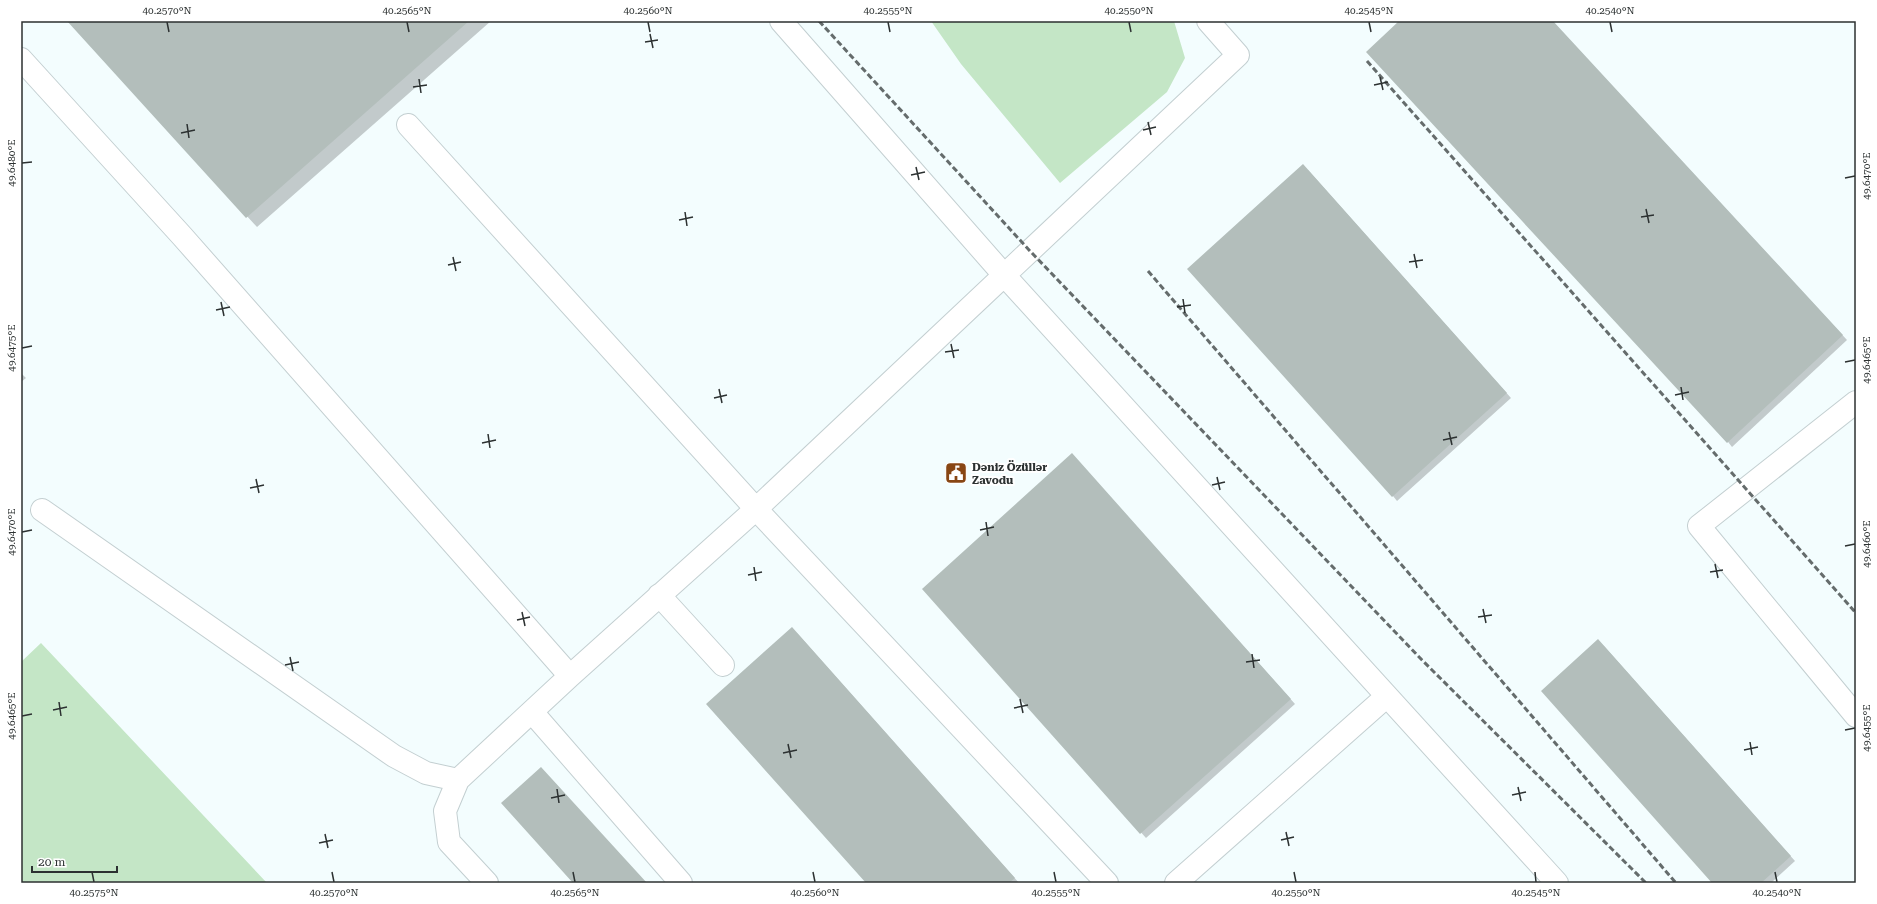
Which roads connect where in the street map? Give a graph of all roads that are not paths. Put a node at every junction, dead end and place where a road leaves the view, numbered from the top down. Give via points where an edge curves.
1 (781, 21) edge
2 (1208, 21) edge
3 (21, 59) edge
4 (408, 124) dead end
5 (1004, 275) junction
6 (1856, 402) edge
7 (42, 510) dead end
8 (756, 510) junction
9 (659, 595) junction
10 (723, 665) dead end
11 (570, 676) junction
12 (1387, 696) junction
13 (532, 712) junction
14 (1856, 716) edge
15 (458, 780) junction
16 (487, 883) edge
17 (681, 883) edge
18 (1107, 883) edge
19 (1176, 883) edge
20 (1557, 883) edge

1 - 5 lane
2 - 5 lane via 1238,55
3 - 11 lane via 182,236
4 - 8 lane
5 - 8 lane
5 - 12 lane
6 - 14 lane via 1699,526
7 - 15 lane via 394,756 426,773
8 - 9 lane
8 - 18 lane
9 - 10 lane
9 - 11 lane
11 - 13 lane
12 - 19 lane
12 - 20 lane
13 - 15 lane
13 - 17 lane
15 - 16 lane via 445,810 449,842

